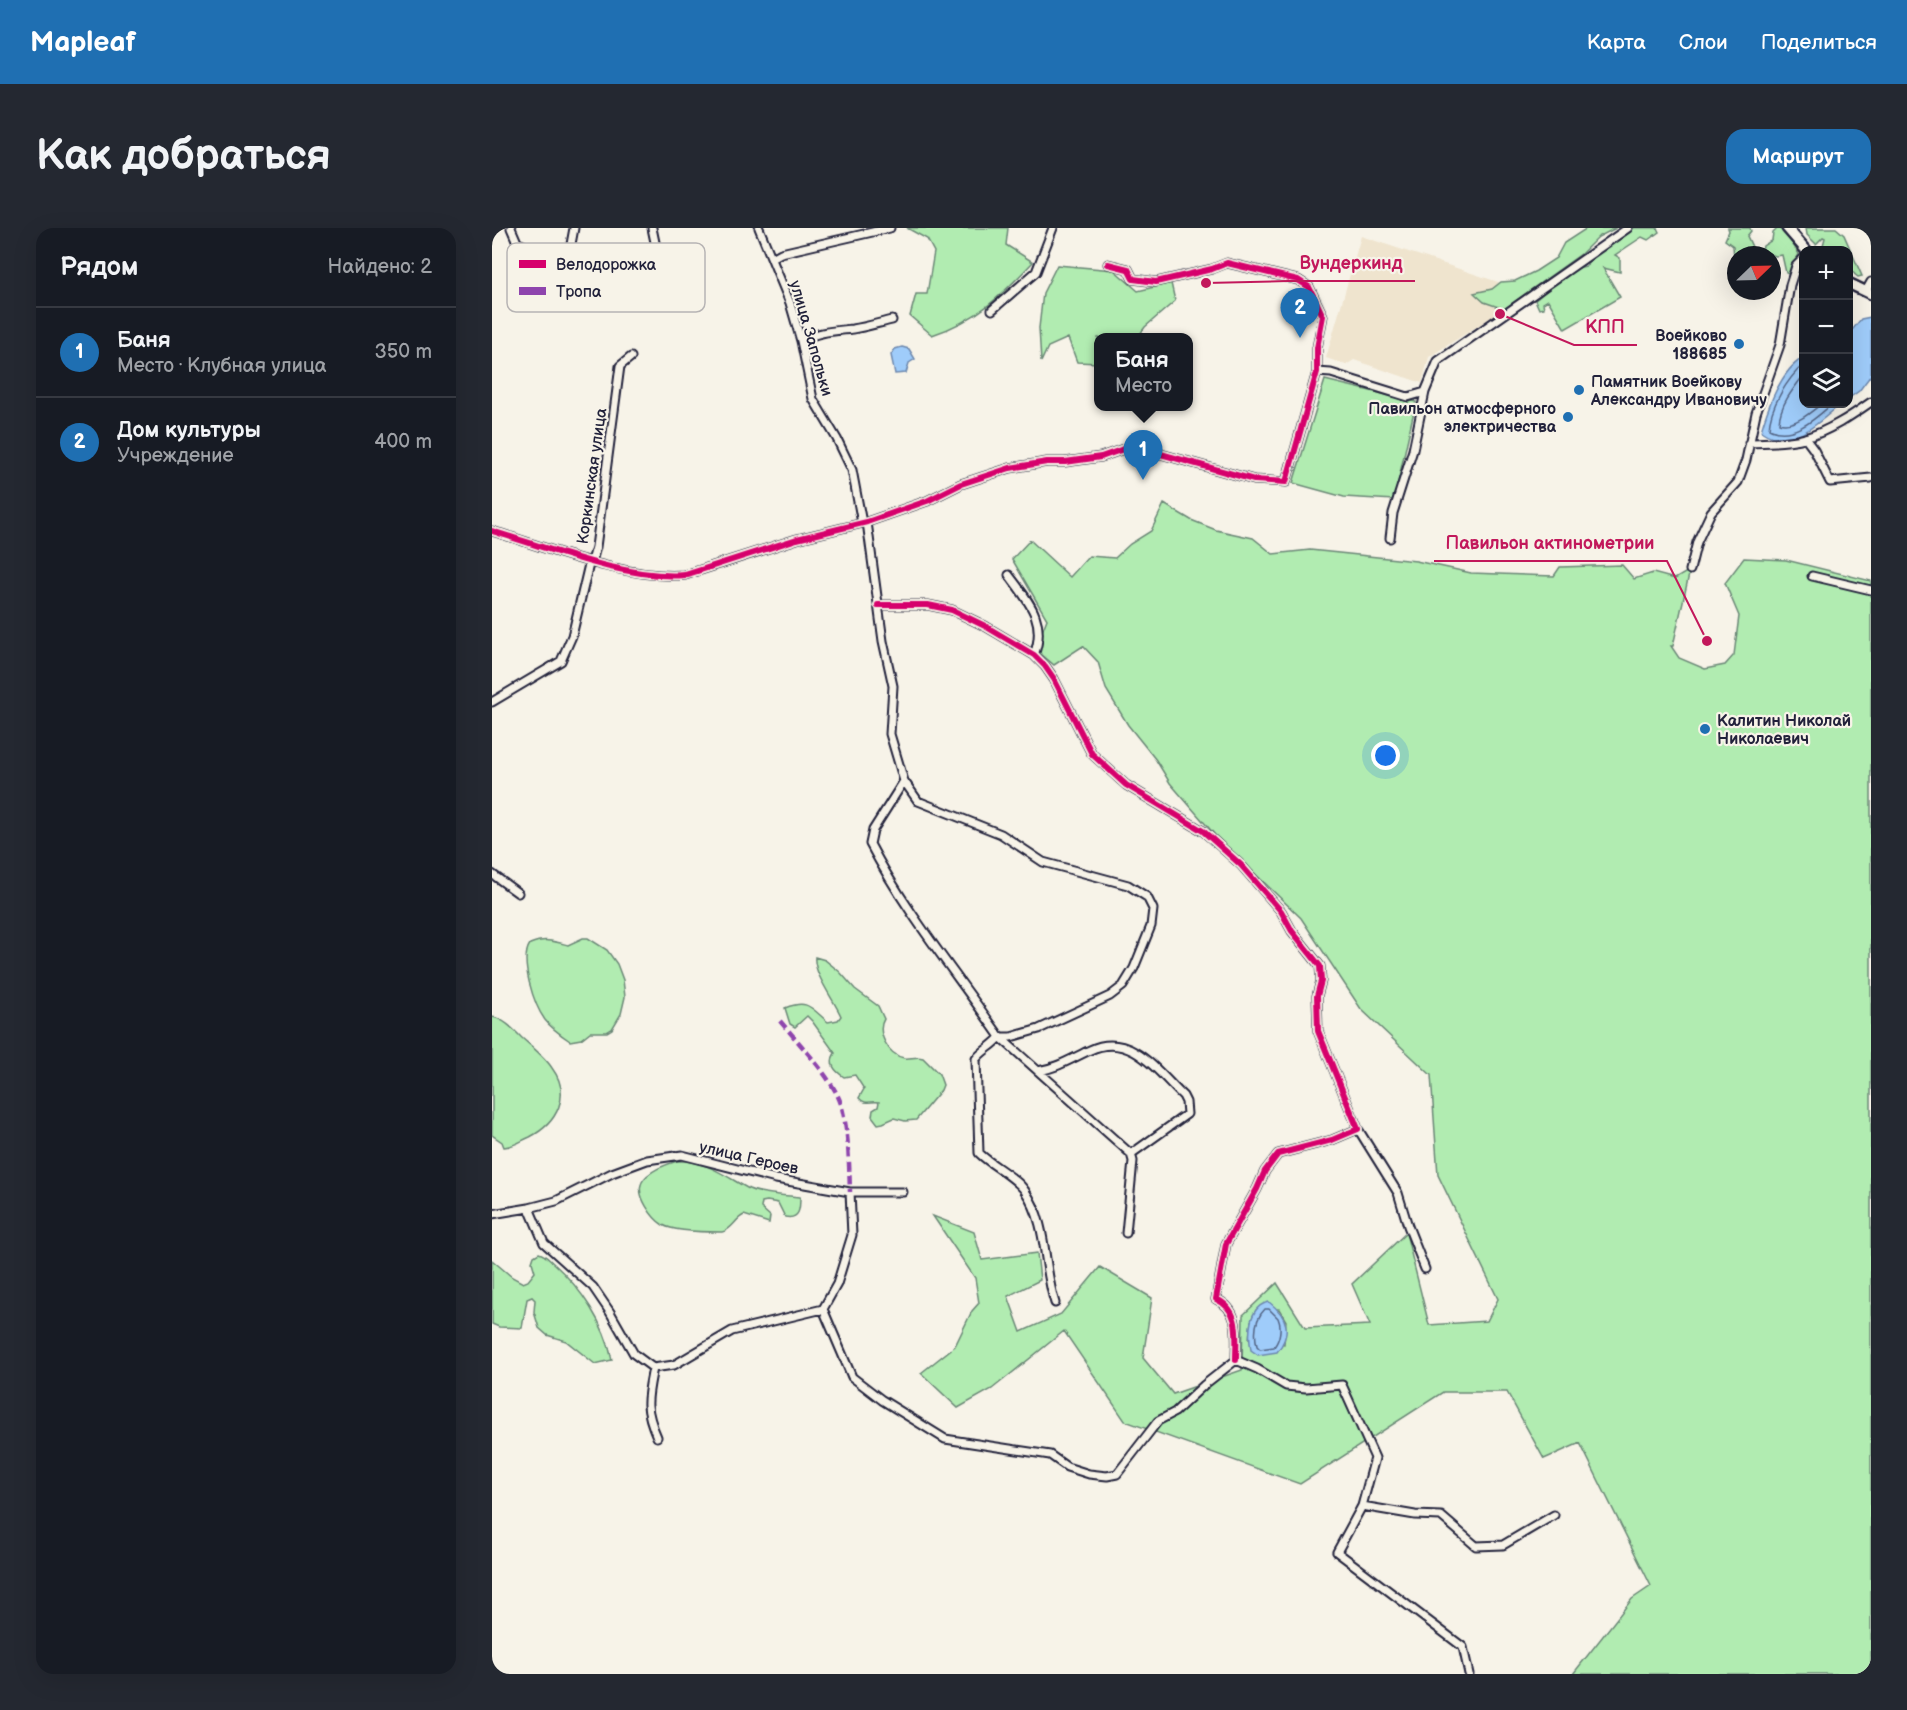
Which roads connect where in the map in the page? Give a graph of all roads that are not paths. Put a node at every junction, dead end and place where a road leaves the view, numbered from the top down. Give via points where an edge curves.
1 (511, 228) edge
2 (574, 228) edge
3 (652, 228) edge
4 (759, 228) edge
5 (890, 228) edge
6 (1053, 228) edge
7 (1628, 228) edge
8 (1787, 228) edge
9 (519, 243) edge
10 (571, 243) edge
11 (655, 243) edge
12 (1803, 246) edge
13 (772, 258) junction
14 (1799, 263) edge
15 (1108, 264) dead end
16 (1853, 284) edge
17 (1869, 289) edge
18 (992, 310) dead end
19 (892, 320) dead end
20 (801, 341) junction
21 (631, 357) dead end
22 (1317, 372) junction
23 (1425, 392) junction
24 (1871, 402) edge
25 (1805, 438) junction
26 (1749, 443) junction
27 (1871, 478) edge
28 (865, 523) junction
29 (492, 531) edge
30 (1390, 538) dead end
31 (590, 560) junction
32 (1690, 570) dead end
33 (1009, 575) dead end
34 (1812, 576) dead end
35 (1871, 590) edge
36 (878, 605) junction
37 (1034, 655) junction
38 (492, 702) edge
39 (904, 781) junction
40 (492, 874) edge
41 (518, 893) dead end
42 (1000, 1037) junction
43 (1038, 1071) junction
44 (1358, 1129) junction
45 (1131, 1154) junction
46 (850, 1192) junction
47 (903, 1192) dead end
48 (529, 1208) junction
49 (492, 1214) edge
50 (1126, 1233) dead end
51 (1425, 1269) dead end
52 (1055, 1303) dead end
53 (823, 1309) junction
54 (1236, 1360) junction
55 (653, 1368) junction
56 (657, 1437) dead end
57 (1362, 1506) junction
58 (1554, 1515) dead end
59 (1468, 1674) edge

1 - 9 street
2 - 10 street
3 - 11 street
4 - 13 street, улица Запольки
5 - 13 street
6 - 18 street via 1036,272
7 - 23 street via 1438,361
8 - 12 street
13 - 20 street, улица Запольки
14 - 26 street via 1790,285 1780,345
15 - 22 street via 1128,269 1133,279 1156,282 1227,263 1298,279 1309,287 1323,316
16 - 17 street
19 - 20 street via 825,332
20 - 28 street, улица Запольки via 813,399 852,470
21 - 31 street, Коркинская улица via 620,366 596,547
22 - 23 street via 1408,397
22 - 28 street via 1286,482 1254,480 1132,446 1101,457 1010,468
23 - 30 street
24 - 25 street
25 - 26 street
25 - 27 street via 1830,482
26 - 32 street via 1738,482 1711,512
28 - 31 street via 797,539 685,575 630,570
28 - 36 street, улица Запольки
29 - 31 street
31 - 38 street, Коркинская улица via 572,636 561,661
33 - 37 street via 1031,604 1037,621 1039,641
34 - 35 street
36 - 37 street via 928,605 952,610
36 - 39 street, улица Запольки via 893,686 890,734
37 - 44 street via 1054,679 1092,754 1126,785 1203,831 1240,865 1281,911 1320,966 1318,1031
39 - 42 street via 873,830 870,844 913,918
39 - 42 street via 918,801 1001,834 1043,862 1128,885 1147,897 1153,909 1151,926 1123,986 1110,996 1029,1032
40 - 41 street
42 - 43 street
42 - 52 street via 976,1059 979,1153 1024,1189 1034,1206
43 - 45 street
43 - 45 street via 1051,1069 1100,1046 1126,1046 1138,1054 1184,1096 1187,1114
44 - 51 street via 1398,1193
44 - 54 street via 1278,1154 1226,1244 1216,1299 1226,1303 1233,1313
45 - 50 street
46 - 47 street, улица Героев
46 - 48 street, улица Героев via 776,1179 682,1155 647,1160 556,1201
46 - 53 street via 852,1235 837,1284
48 - 49 street, улица Героев
48 - 55 street via 544,1243 592,1287 634,1354
53 - 54 street via 852,1377 945,1440 1050,1455 1067,1467 1089,1474 1117,1474 1158,1421 1176,1412
53 - 55 street via 732,1331 674,1365
54 - 57 street via 1286,1386 1342,1385 1375,1458
55 - 56 street via 646,1402
57 - 58 street via 1441,1516 1476,1546 1503,1545
57 - 59 street via 1337,1552 1463,1647

